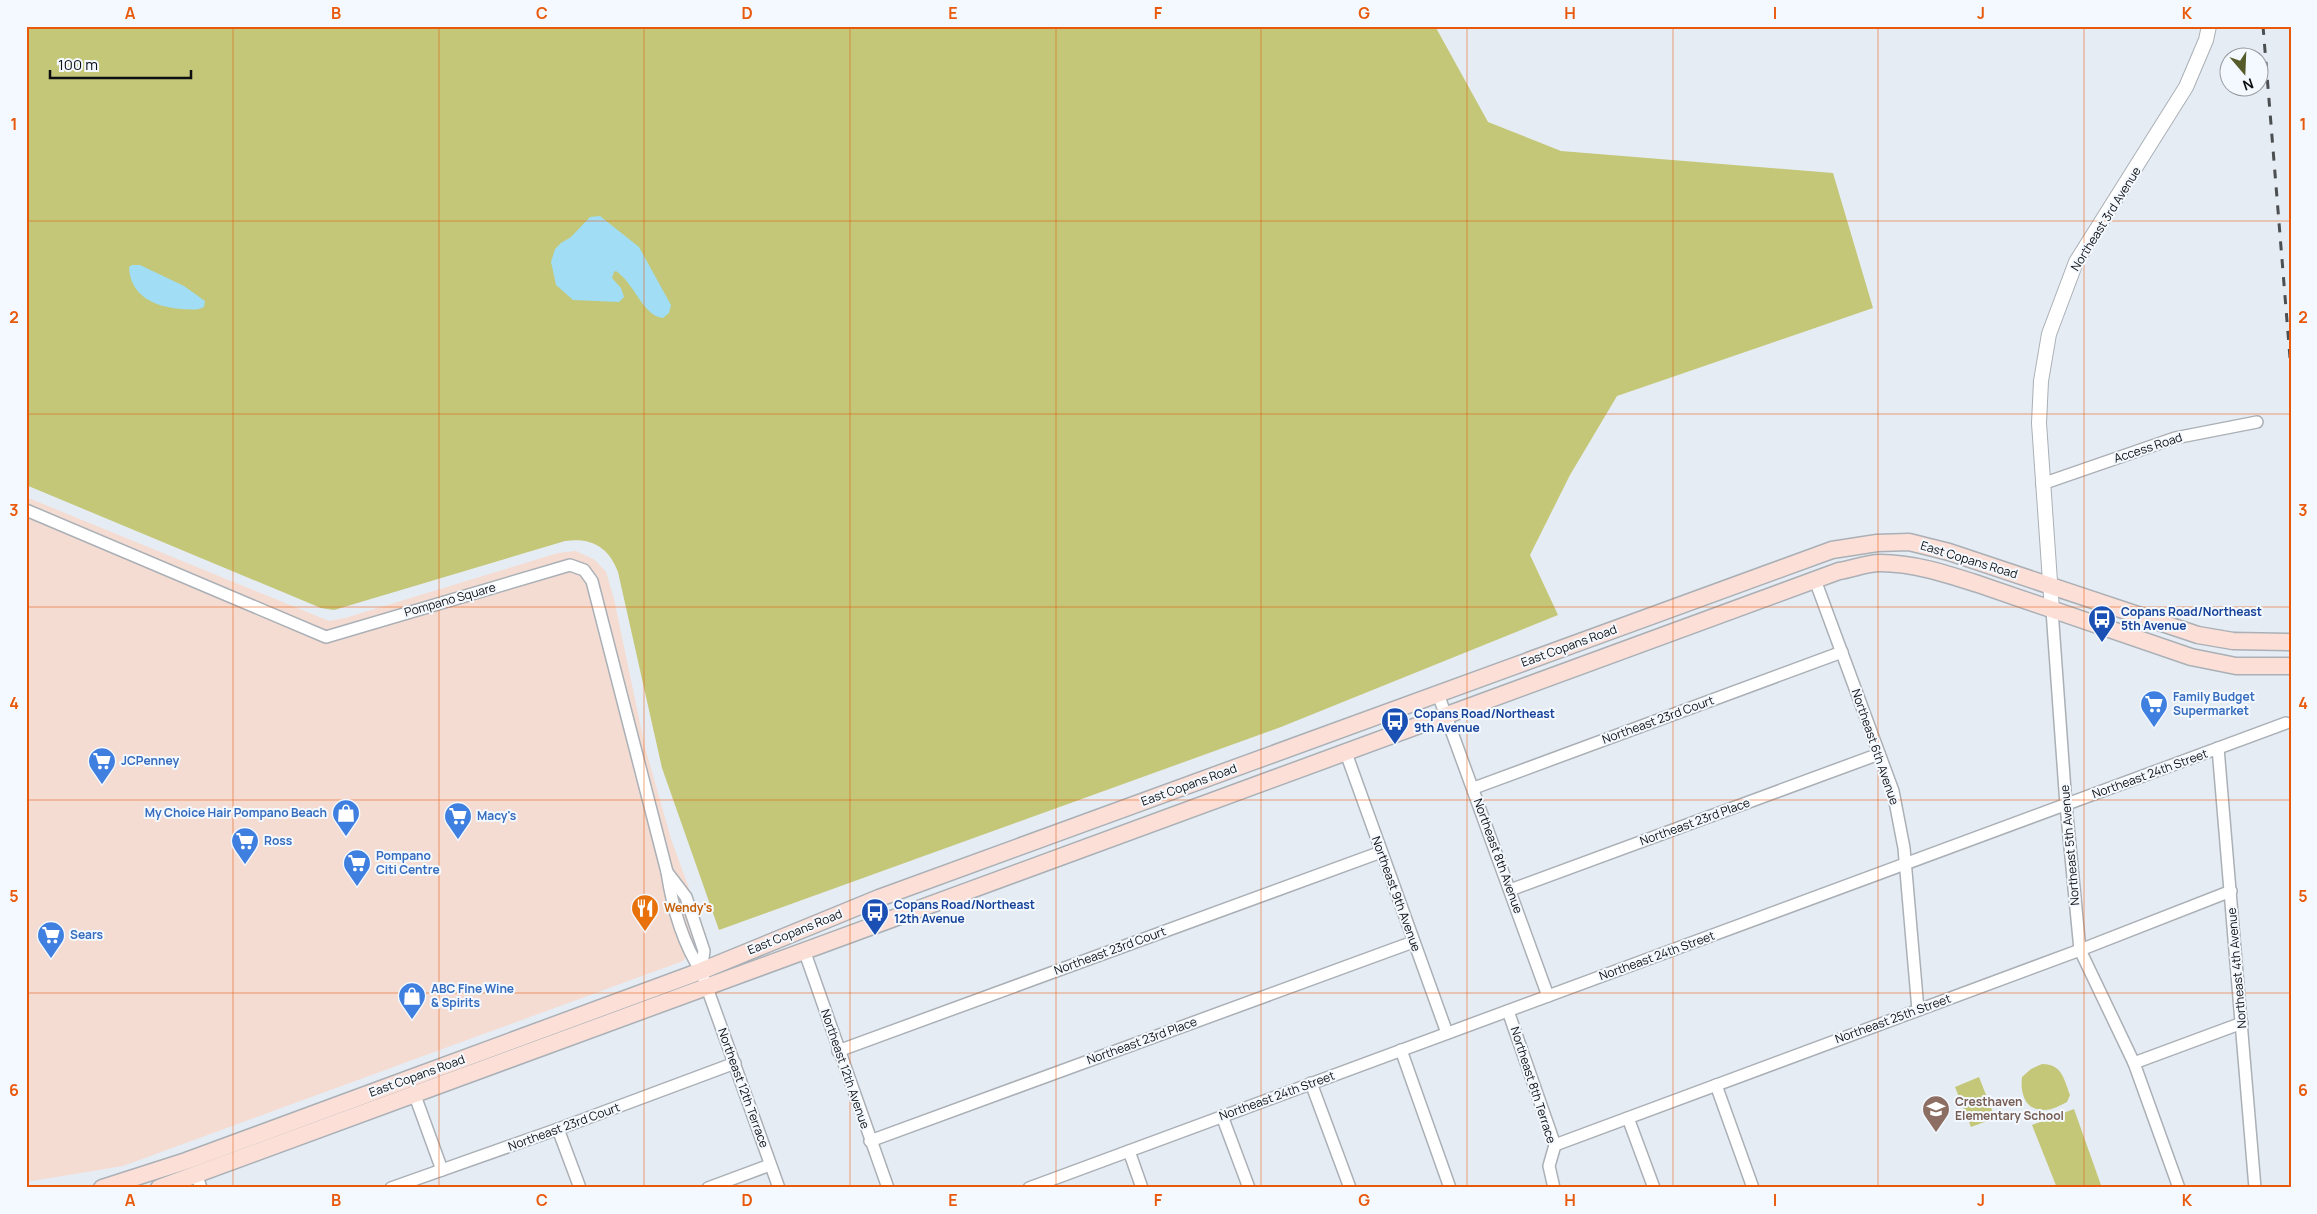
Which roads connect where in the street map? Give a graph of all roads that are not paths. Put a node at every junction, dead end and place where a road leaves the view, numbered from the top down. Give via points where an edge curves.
1 (2209, 26) edge
2 (2257, 422) dead end
3 (2042, 484) junction
4 (26, 510) edge
5 (1815, 580) junction
6 (2050, 586) junction
7 (2052, 610) junction
8 (2291, 642) edge
9 (1842, 652) junction
10 (2291, 666) edge
11 (1438, 694) junction
12 (1447, 716) junction
13 (2286, 723) dead end
14 (2218, 748) junction
15 (1346, 754) junction
16 (1880, 754) junction
17 (1474, 788) junction
18 (2066, 804) junction
19 (1381, 852) junction
20 (1906, 864) junction
21 (1510, 890) junction
22 (2231, 891) junction
23 (1414, 942) junction
24 (804, 950) junction
25 (2080, 950) junction
26 (701, 971) junction
27 (706, 988) junction
28 (1548, 996) junction
29 (1918, 1010) junction
30 (1508, 1011) junction
31 (2242, 1023) junction
32 (1447, 1033) junction
33 (1401, 1050) junction
34 (838, 1051) junction
35 (735, 1063) junction
36 (2134, 1063) junction
37 (430, 1072) junction
38 (403, 1081) junction
39 (1311, 1084) junction
40 (1716, 1085) junction
41 (414, 1093) junction
42 (388, 1103) junction
43 (1222, 1116) junction
44 (1628, 1118) junction
45 (558, 1129) junction
46 (870, 1140) junction
47 (1555, 1145) junction
48 (1129, 1151) junction
49 (770, 1164) junction
50 (442, 1170) junction
51 (198, 1181) edge
52 (1037, 1186) edge
53 (102, 1188) edge
54 (159, 1188) edge
55 (391, 1188) edge
56 (580, 1188) edge
57 (708, 1188) edge
58 (778, 1188) edge
59 (888, 1188) edge
60 (1142, 1188) edge
61 (1249, 1188) edge
62 (1350, 1188) edge
63 (1450, 1188) edge
64 (1554, 1188) edge
65 (1654, 1188) edge
66 (1753, 1188) edge
67 (2179, 1188) edge
68 (2255, 1188) edge

1 - 3 street, Northeast 3rd Avenue via 2186,87 2076,262 2059,303 2049,334 2041,381
2 - 3 street, Access Road via 2174,438
3 - 6 street, Northeast 5th Avenue
4 - 26 street, Pompano Square via 326,637 570,565 584,570 592,581 667,872 686,897 704,951
5 - 7 main road, East Copans Road via 1838,571 1878,563 1906,565 1943,572
5 - 9 street, Northeast 6th Avenue
5 - 12 main road, East Copans Road
6 - 7 street, Northeast 5th Avenue
6 - 8 main road, East Copans Road via 2198,635 2233,641
6 - 11 main road, East Copans Road via 1950,552 1909,542 1832,550
7 - 10 main road, East Copans Road via 2190,657 2236,666
7 - 18 street, Northeast 5th Avenue
9 - 16 street, Northeast 6th Avenue
9 - 17 street, Northeast 23rd Court
11 - 12 street, Northeast 8th Avenue
11 - 26 main road, East Copans Road via 879,898
12 - 15 main road, East Copans Road
12 - 17 street, Northeast 8th Avenue
13 - 14 street, Northeast 24th Street
14 - 18 street, Northeast 24th Street
14 - 22 street, Northeast 4th Avenue
15 - 19 street, Northeast 9th Avenue
15 - 24 main road, East Copans Road
16 - 20 street, Northeast 6th Avenue via 1893,791
16 - 21 street, Northeast 23rd Place
17 - 21 street, Northeast 8th Avenue
18 - 20 street, Northeast 24th Street
18 - 25 street, Northeast 5th Avenue
19 - 23 street, Northeast 9th Avenue
19 - 34 street, Northeast 23rd Court
20 - 28 street, Northeast 24th Street
20 - 29 street, Northeast 6th Avenue
21 - 28 street, Northeast 8th Avenue
22 - 25 street, Northeast 25th Street
22 - 31 street, Northeast 4th Avenue
23 - 32 street, Northeast 9th Avenue
23 - 46 street, Northeast 23rd Place
24 - 27 main road, East Copans Road
24 - 34 street, Northeast 12th Avenue
25 - 29 street, Northeast 25th Street
25 - 36 street, Northeast 5th Avenue
26 - 27 street, Pompano Square
26 - 37 main road, East Copans Road
27 - 35 street, Northeast 12th Terrace
27 - 41 main road, East Copans Road
28 - 30 street, Northeast 24th Street
29 - 40 street, Northeast 25th Street
30 - 32 street, Northeast 24th Street
30 - 47 street, Northeast 8th Terrace
31 - 36 street
31 - 68 street, Northeast 4th Avenue
32 - 33 street, Northeast 24th Street
33 - 39 street, Northeast 24th Street
33 - 63 street
34 - 46 street, Northeast 12th Avenue
35 - 45 street, Northeast 23rd Court
35 - 49 street, Northeast 12th Terrace
36 - 67 street, Northeast 5th Avenue
37 - 38 main road, East Copans Road
37 - 41 main road
38 - 42 main road via 398,1093
38 - 53 main road, East Copans Road via 186,1161
39 - 43 street, Northeast 24th Street
39 - 62 street
40 - 44 street, Northeast 25th Street
40 - 66 street
41 - 42 main road, East Copans Road
41 - 50 street
42 - 51 main road, East Copans Road
43 - 48 street, Northeast 24th Street
43 - 61 street
44 - 47 street, Northeast 25th Street
44 - 65 street
45 - 50 street, Northeast 23rd Court
45 - 56 street
46 - 59 street, Northeast 12th Avenue
47 - 64 street, Northeast 8th Terrace via 1549,1166
48 - 52 street, Northeast 24th Street
48 - 60 street
49 - 57 street
49 - 58 street, Northeast 12th Terrace
50 - 55 street, Northeast 23rd Court
51 - 54 main road, East Copans Road

